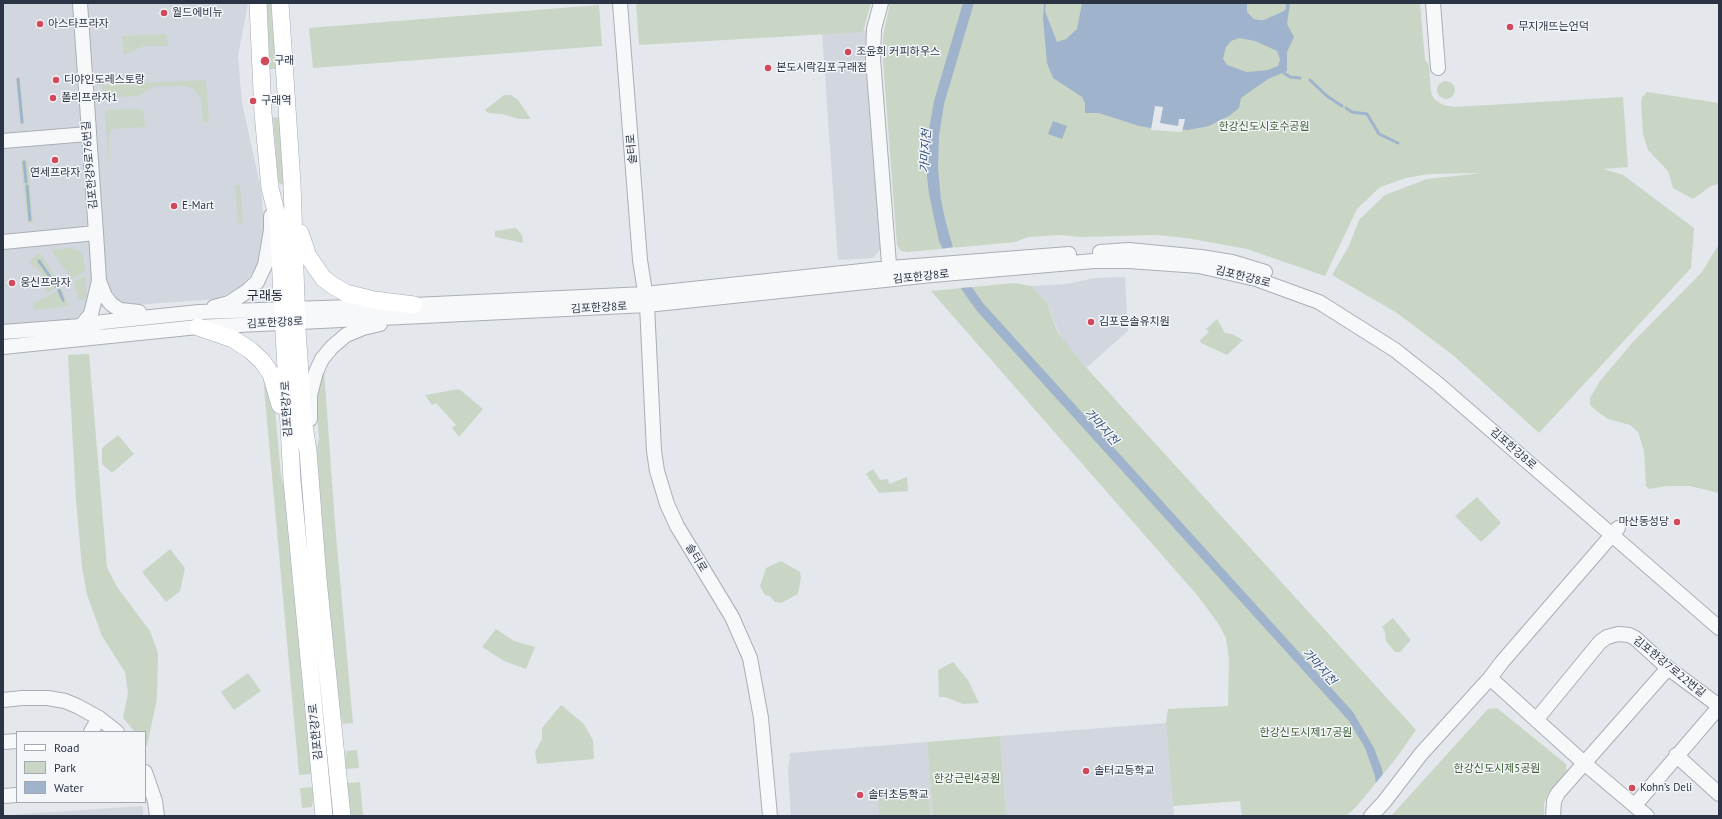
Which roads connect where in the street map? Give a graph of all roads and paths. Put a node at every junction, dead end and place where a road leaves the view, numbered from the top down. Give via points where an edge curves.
1 (80, 3) edge
2 (258, 3) edge
3 (280, 3) edge
4 (620, 3) edge
5 (628, 3) edge
6 (880, 3) edge
7 (1433, 3) edge
8 (1438, 68) dead end
9 (88, 134) junction
10 (3, 141) edge
11 (270, 188) junction
12 (292, 198) junction
13 (96, 233) junction
14 (3, 242) edge
15 (890, 274) junction
16 (99, 281) junction
17 (646, 300) junction
18 (415, 311) junction
19 (172, 314) junction
20 (290, 315) junction
21 (198, 320) junction
22 (81, 326) junction
23 (3, 332) edge
24 (3, 347) edge
25 (308, 451) junction
26 (292, 481) junction
27 (1615, 531) junction
28 (1719, 616) edge
29 (1719, 628) edge
30 (1668, 668) junction
31 (1490, 678) junction
32 (3, 700) edge
33 (1719, 707) edge
34 (100, 718) junction
35 (1536, 720) junction
36 (92, 731) edge
37 (116, 731) edge
38 (16, 741) edge
39 (3, 742) edge
40 (1676, 755) junction
41 (1584, 763) junction
42 (146, 775) edge
43 (1719, 794) edge
44 (16, 795) edge
45 (3, 796) edge
46 (1635, 805) junction
47 (157, 816) edge
48 (324, 816) edge
49 (342, 816) edge
50 (770, 816) edge
51 (1370, 816) edge
52 (1553, 816) edge
53 (1647, 816) edge

1 - 9 street, 김포한강9로76번길
2 - 11 main road, 김포한강7로 via 263,113
3 - 12 main road, 김포한강7로
4 - 17 street, 솔터로 via 640,260
5 - 17 street, 솔터로 via 647,263
6 - 15 street via 874,29 873,59
7 - 8 street
9 - 10 street
9 - 13 street, 김포한강9로76번길
11 - 20 main road, 김포한강7로 via 278,219
11 - 21 street via 271,230 265,265 257,282 246,292
12 - 18 main road via 308,256 323,278 346,293
12 - 20 main road, 김포한강7로
13 - 14 street
13 - 16 street, 김포한강9로76번길
15 - 17 street, 김포한강8로
15 - 27 street, 김포한강8로 via 1129,250 1232,262 1291,280 1345,306 1394,339 1440,375
16 - 19 street via 105,296 120,310
16 - 22 street via 91,314
17 - 18 street, 김포한강8로
17 - 50 street, 솔터로 via 657,471 677,526 732,617 750,658 758,694
18 - 20 street, 김포한강8로
18 - 25 street via 346,335 322,359 310,395
19 - 21 street, 김포한강8로
19 - 22 street, 김포한강8로
20 - 21 street, 김포한강8로
20 - 25 main road, 김포한강7로
20 - 26 main road, 김포한강7로
21 - 24 street, 김포한강8로
21 - 26 main road via 250,350 271,374 281,407
22 - 23 street, 김포한강8로
25 - 49 main road, 김포한강7로
26 - 48 main road, 김포한강7로
27 - 28 street, 김포한강8로
27 - 29 street, 김포한강8로
27 - 31 street
30 - 33 street, 김포한강7로22번길
30 - 35 street, 김포한강7로22번길 via 1635,638 1623,634 1607,637 1600,642
30 - 41 street
31 - 35 street
31 - 51 street via 1421,754 1400,783
32 - 34 street via 35,698 64,701
33 - 40 street
34 - 36 street
34 - 37 street
35 - 41 street
38 - 39 street
40 - 43 street
40 - 46 street
41 - 46 street
41 - 52 street via 1555,796
42 - 47 street
44 - 45 street
46 - 53 street

